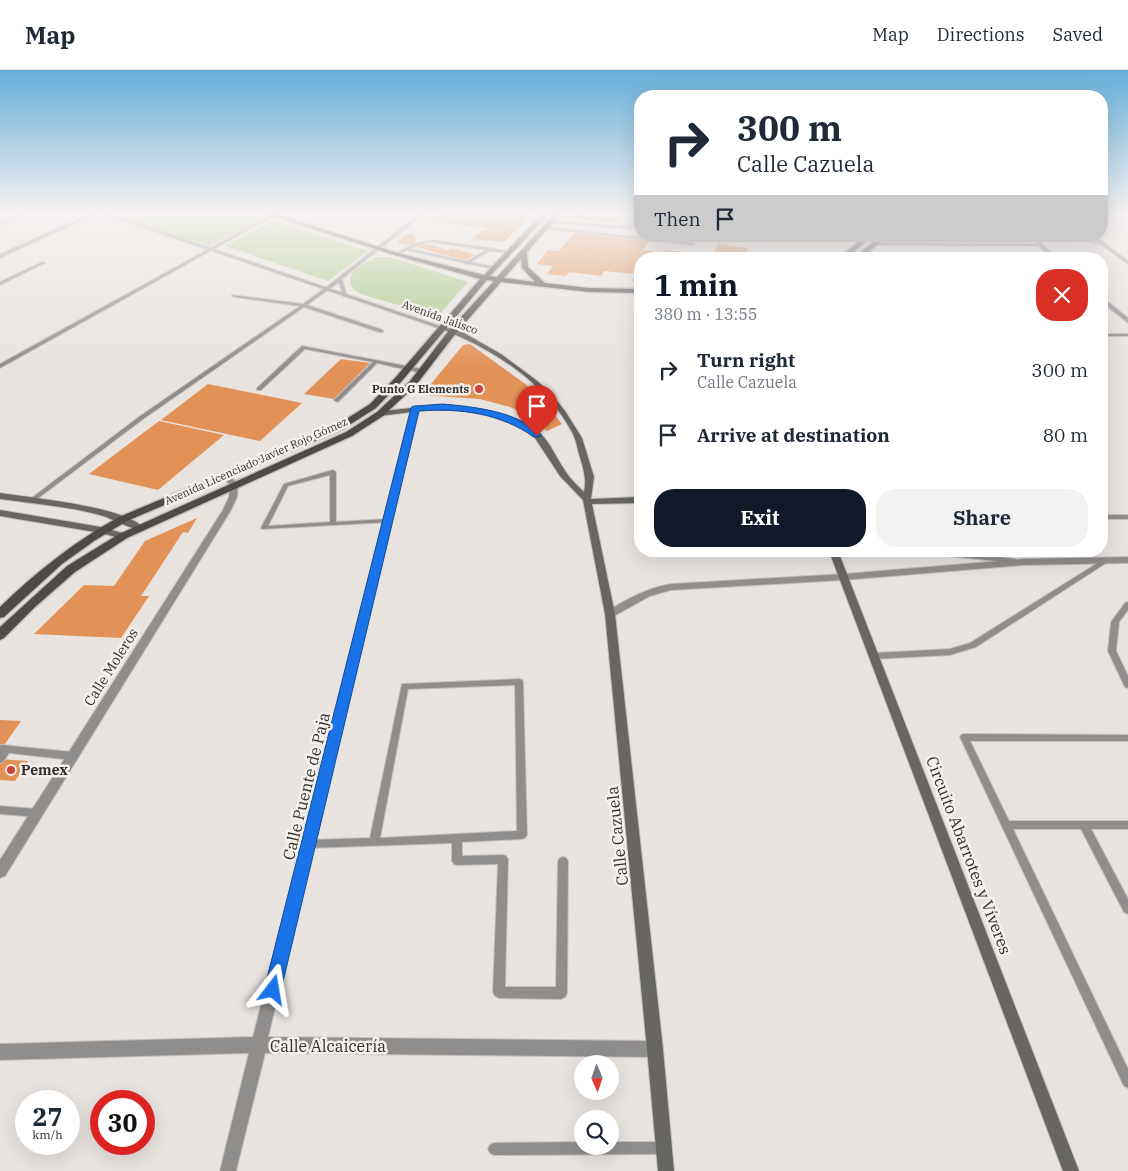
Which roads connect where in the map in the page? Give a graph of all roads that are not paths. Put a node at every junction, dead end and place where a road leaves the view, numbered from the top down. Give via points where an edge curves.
1 (36, 265) edge
2 (183, 265) edge
3 (256, 265) edge
4 (356, 265) edge
5 (438, 265) edge
6 (482, 265) edge
7 (497, 265) edge
8 (511, 265) edge
9 (525, 265) edge
10 (494, 268) junction
11 (340, 278) junction
12 (485, 278) junction
13 (497, 280) junction
14 (0, 284) edge
15 (543, 285) junction
16 (326, 289) junction
17 (634, 291) edge
18 (234, 296) dead end
19 (345, 296) junction
20 (634, 297) edge
21 (1108, 304) edge
22 (303, 305) junction
23 (1128, 322) edge
24 (381, 330) dead end
25 (448, 330) junction
26 (1108, 335) edge
27 (1128, 335) edge
28 (376, 362) junction
29 (0, 366) edge
30 (408, 368) junction
31 (422, 371) junction
32 (259, 389) dead end
33 (337, 400) dead end
34 (415, 408) junction
35 (380, 414) junction
36 (258, 463) junction
37 (268, 470) junction
38 (226, 476) junction
39 (590, 482) joint
40 (234, 485) junction
41 (0, 496) edge
42 (31, 500) junction
43 (634, 500) edge
44 (587, 501) junction
45 (0, 513) edge
46 (1108, 517) edge
47 (1128, 517) edge
48 (123, 519) junction
49 (388, 521) junction
50 (333, 524) junction
51 (139, 528) junction
52 (101, 530) junction
53 (123, 536) junction
54 (836, 557) edge
55 (977, 557) edge
56 (1128, 560) edge
57 (1106, 561) junction
58 (1024, 562) junction
59 (844, 577) junction
60 (1128, 605) edge
61 (0, 614) edge
62 (610, 614) junction
63 (0, 635) edge
64 (874, 656) junction
65 (1128, 685) edge
66 (1128, 738) edge
67 (3, 752) edge
68 (72, 756) junction
69 (0, 810) edge
70 (37, 813) junction
71 (1006, 825) junction
72 (1084, 825) junction
73 (1128, 825) edge
74 (457, 838) junction
75 (374, 842) junction
76 (309, 844) junction
77 (563, 861) dead end
78 (0, 872) edge
79 (1128, 909) edge
80 (259, 1046) junction
81 (656, 1049) junction
82 (0, 1052) edge
83 (1128, 1082) edge
84 (664, 1148) junction
85 (494, 1149) dead end
86 (228, 1171) edge
87 (666, 1171) edge
88 (1071, 1171) edge

1 - 14 lane
2 - 29 lane
3 - 16 street, Avenida Jalisco
4 - 11 lane
5 - 12 main road
6 - 10 lane
7 - 10 main road, Avenida Licenciado Javier Rojo Gómez
8 - 13 main road, Avenida Licenciado Javier Rojo Gómez
9 - 15 main road
10 - 12 main road, Avenida Licenciado Javier Rojo Gómez
11 - 16 lane
11 - 19 lane
12 - 13 main road
12 - 25 main road, Avenida Licenciado Javier Rojo Gómez
13 - 15 main road
13 - 20 main road via 509,285 556,292
13 - 25 main road, Avenida Licenciado Javier Rojo Gómez
15 - 17 main road
16 - 19 street, Avenida Jalisco
16 - 22 lane
18 - 22 lane
19 - 25 street, Avenida Jalisco
21 - 23 street
22 - 24 lane
22 - 42 lane via 141,418
25 - 30 main road, Avenida Licenciado Javier Rojo Gómez
25 - 31 main road, Avenida Licenciado Javier Rojo Gómez
25 - 39 main road, Avenida Jalisco via 472,339 503,358 551,400 576,431
26 - 27 lane
28 - 30 lane
28 - 32 lane via 304,347
28 - 33 lane
30 - 31 lane
30 - 36 main road, Avenida Licenciado Javier Rojo Gómez via 373,406 340,427
31 - 35 main road, Avenida Licenciado Javier Rojo Gómez
34 - 35 main road
34 - 44 main road via 468,409 520,424 537,436 563,474
34 - 49 street, Calle Puente de Paja
35 - 37 main road, Avenida Licenciado Javier Rojo Gómez via 349,434
36 - 37 main road
36 - 38 main road, Avenida Licenciado Javier Rojo Gómez
37 - 40 main road, Avenida Licenciado Javier Rojo Gómez
38 - 40 street
38 - 48 main road, Avenida Licenciado Javier Rojo Gómez
39 - 44 main road, Calle Cazuela
40 - 51 main road, Avenida Licenciado Javier Rojo Gómez
40 - 68 street, Calle Moleros via 227,510
41 - 42 main road
42 - 48 main road
43 - 44 main road
44 - 62 main road, Calle Cazuela
45 - 52 main road
46 - 47 lane
48 - 51 main road
48 - 52 main road, Avenida Licenciado Javier Rojo Gómez
49 - 50 lane
49 - 76 street, Calle Puente de Paja
50 - 50 lane via 274,528 264,528 286,485 333,472
51 - 53 main road, Avenida Licenciado Javier Rojo Gómez
52 - 53 main road
52 - 61 main road, Avenida Licenciado Javier Rojo Gómez via 52,566
53 - 63 main road, Avenida Licenciado Javier Rojo Gómez via 72,569
54 - 59 main road, Circuito Abarrotes y Víveres
55 - 58 lane
56 - 57 street
57 - 58 street
57 - 64 lane via 972,644 950,652
58 - 59 street
59 - 62 street via 654,589
59 - 64 main road, Circuito Abarrotes y Víveres
60 - 65 lane via 1115,622 1112,651
62 - 81 main road, Calle Cazuela
64 - 88 main road, Circuito Abarrotes y Víveres
66 - 71 lane via 964,736
67 - 68 lane
68 - 70 street, Calle Moleros
69 - 70 lane
70 - 78 street, Calle Moleros
71 - 72 lane
71 - 83 lane
72 - 73 lane
72 - 79 lane
74 - 75 lane
74 - 75 lane via 522,835 519,682 406,686
74 - 77 lane via 457,862 503,859 499,992 561,993
75 - 76 lane
76 - 80 street, Calle Puente de Paja
80 - 81 street, Calle Alcaicería
80 - 82 street, Calle Alcaicería
80 - 86 street, Calle Puente de Paja
81 - 84 main road, Calle Cazuela
84 - 85 lane
84 - 87 main road, Calle Cazuela

